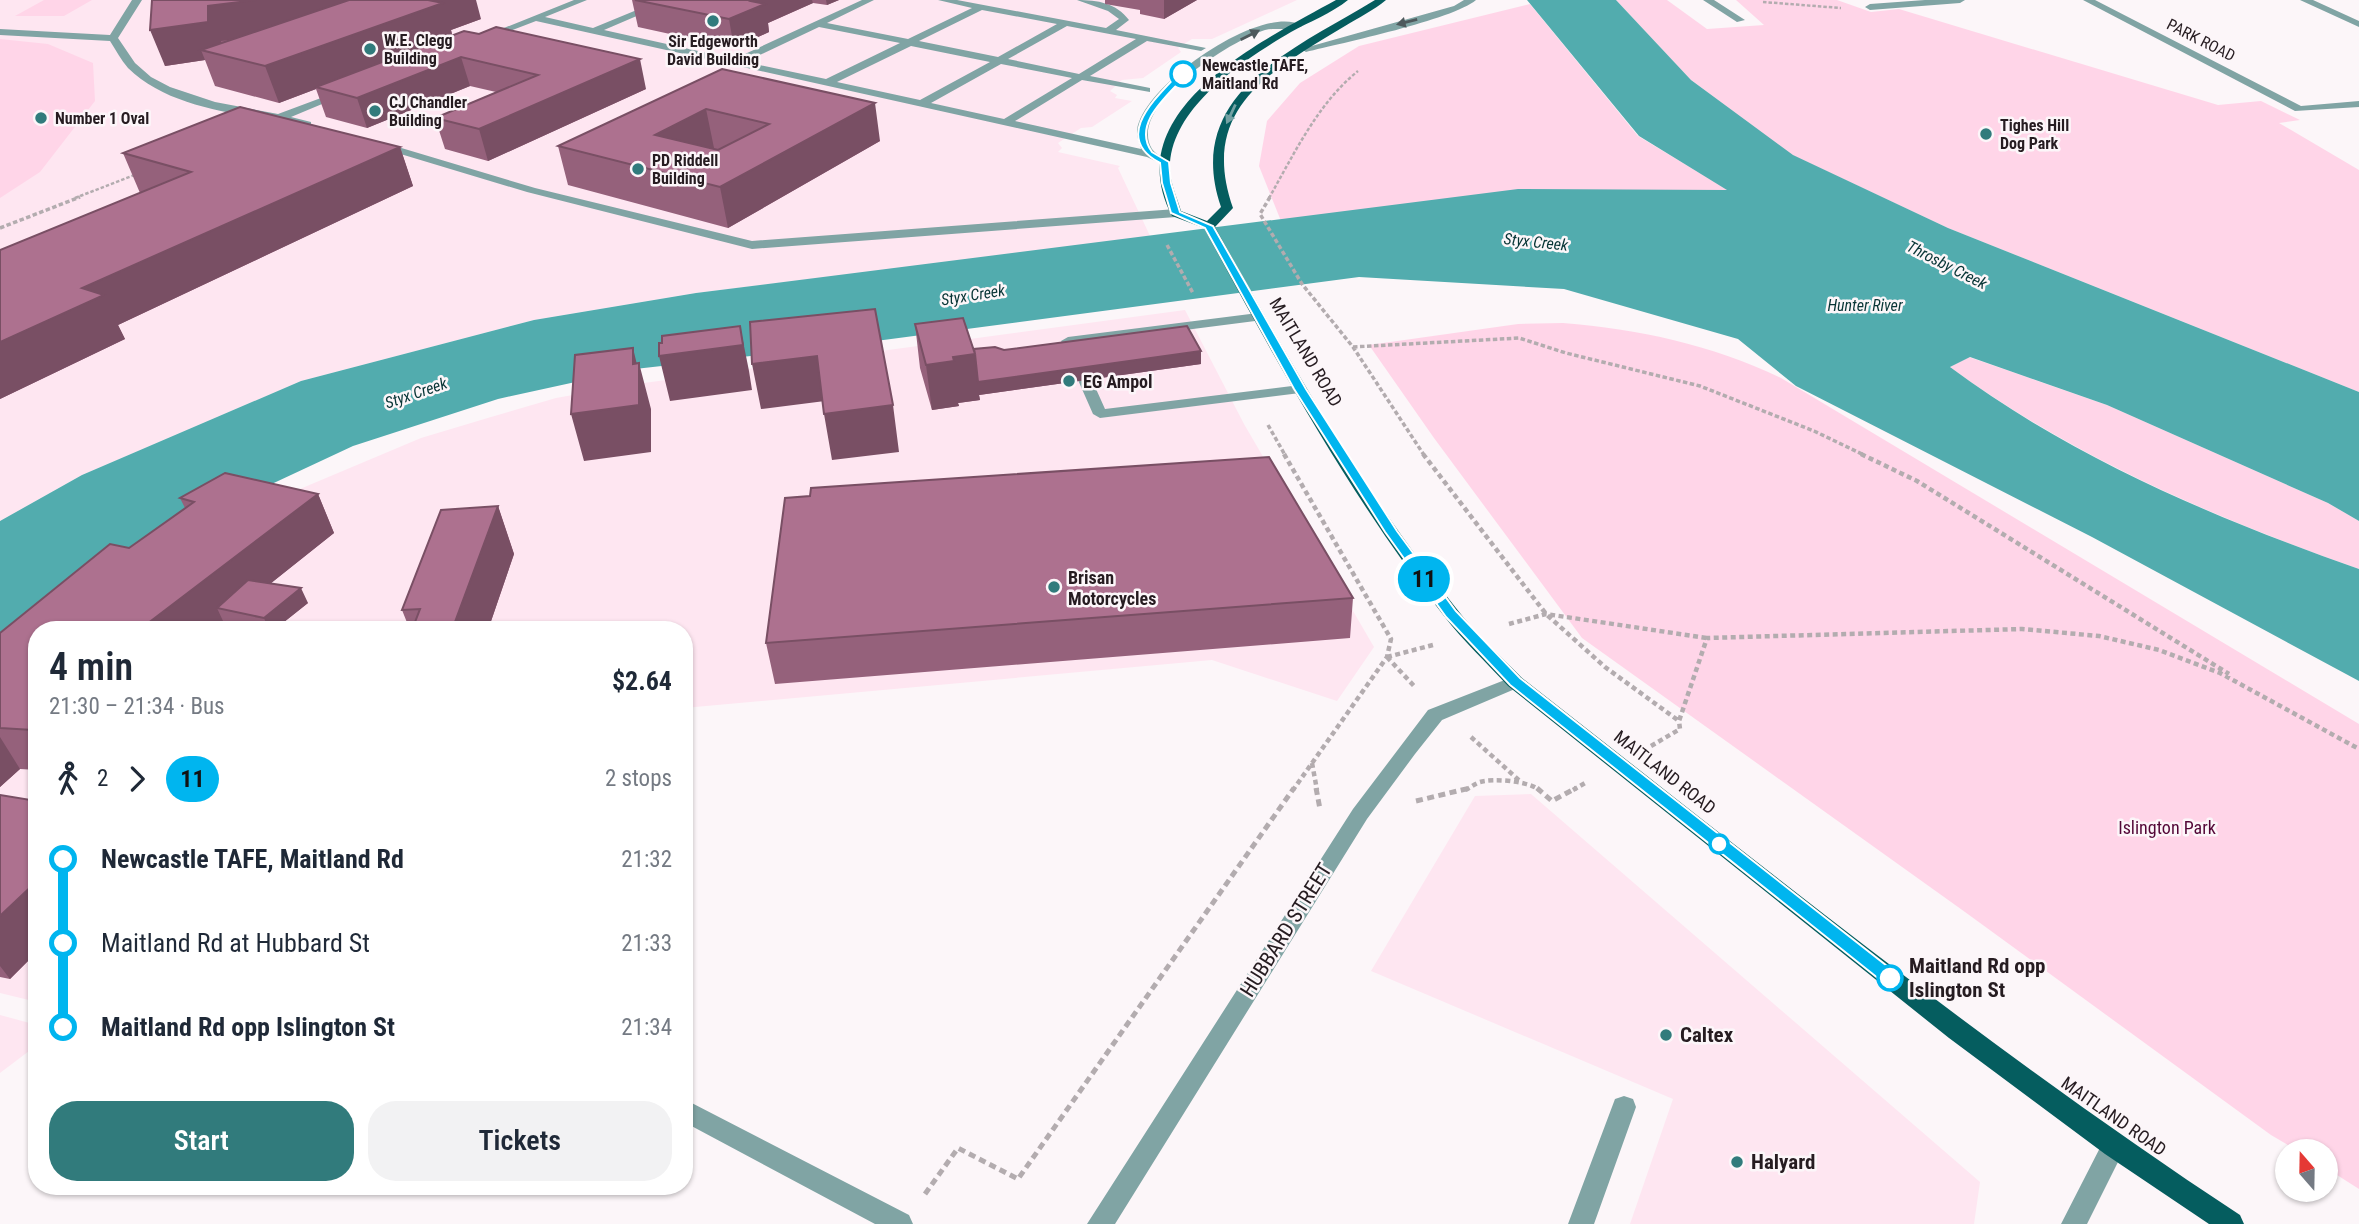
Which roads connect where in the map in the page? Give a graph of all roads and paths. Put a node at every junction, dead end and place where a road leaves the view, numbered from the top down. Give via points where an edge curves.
1 (137, 0) edge
2 (582, 0) edge
3 (668, 0) edge
4 (869, 0) edge
5 (943, 0) edge
6 (1082, 0) edge
7 (1343, 0) edge
8 (1381, 0) edge
9 (1471, 0) edge
10 (1708, 0) edge
11 (1960, 0) edge
12 (2088, 0) edge
13 (2305, 0) edge
14 (1760, 1) edge
15 (981, 7) junction
16 (1870, 7) joint
17 (535, 18) junction
18 (1740, 20) dead end
19 (1066, 23) junction
20 (818, 24) junction
21 (2359, 24) edge
22 (1297, 26) junction
23 (594, 31) junction
24 (1107, 31) junction
25 (0, 32) edge
26 (113, 38) junction
27 (1144, 38) junction
28 (908, 42) junction
29 (472, 43) edge
30 (1201, 48) dead end
31 (1306, 48) junction
32 (999, 60) junction
33 (736, 62) junction
34 (1366, 68) dead end
35 (1081, 77) junction
36 (829, 82) junction
37 (358, 87) edge
38 (1146, 90) dead end
39 (923, 103) junction
40 (2359, 104) edge
41 (281, 117) junction
42 (1008, 121) junction
43 (321, 128) edge
44 (360, 139) edge
45 (1149, 154) junction
46 (1164, 162) junction
47 (141, 172) edge
48 (1176, 213) junction
49 (1209, 226) junction
50 (0, 228) edge
51 (1162, 236) dead end
52 (1258, 317) junction
53 (1210, 323) junction
54 (1353, 348) junction
55 (1074, 354) edge
56 (1085, 380) edge
57 (1300, 389) junction
58 (1251, 395) junction
59 (1546, 614) junction
60 (1707, 638) junction
61 (1387, 657) junction
62 (1409, 681) dead end
63 (1515, 682) junction
64 (2259, 693) junction
65 (2359, 749) edge
66 (1505, 767) dead end
67 (1521, 782) junction
68 (1468, 789) dead end
69 (1564, 794) dead end
70 (1624, 1107) dead end
71 (693, 1115) edge
72 (2114, 1146) junction
73 (919, 1202) dead end
74 (901, 1224) edge
75 (1100, 1224) edge
76 (1581, 1224) edge
77 (2074, 1224) edge
78 (2231, 1224) edge

1 - 26 street
2 - 17 street
3 - 23 street
4 - 20 street
5 - 15 street
6 - 24 street via 1120,13 1124,20
7 - 22 main road
8 - 31 main road
9 -> 31 street via 1433,15
10 - 18 street
11 - 16 street
12 - 40 street, PARK ROAD via 2299,109
13 - 21 street
14 - 16 path
15 - 19 street
15 - 28 street
17 - 23 street
17 - 29 street
19 - 24 street
19 - 32 street
20 - 28 street
20 - 33 street
45 -> 22 street via 1142,140 1144,121 1183,74 1264,27
22 - 46 main road via 1200,92 1180,120
23 - 33 street
24 - 27 street
25 - 26 street
26 - 41 street via 131,65 156,86 227,108
27 - 30 street
27 - 35 street
28 - 32 street
28 - 36 street
31 -> 49 main road via 1263,78 1230,112 1219,163 1227,208
32 - 35 street
32 - 39 street
33 - 36 street
34 - 54 path via 1341,84 1314,121 1260,214 1302,284
35 - 38 street
35 - 42 street
36 - 39 street
37 - 41 street
39 - 42 street
41 - 43 street
42 - 45 street
44 - 48 street via 531,190 752,245
45 - 46 street
46 - 48 main road
47 - 50 path
48 - 49 main road
49 - 52 main road, MAITLAND ROAD
51 - 53 path
52 - 53 street
52 - 57 main road, MAITLAND ROAD
53 - 55 street via 1068,341
54 - 59 path via 1421,451
54 - 64 path via 1519,338 1700,386 1917,481
56 - 58 street via 1100,414
57 - 58 street
57 - 63 main road, MAITLAND ROAD via 1431,589
58 - 61 path via 1391,639
59 - 60 path
59 - 60 path via 1605,667 1679,721
60 - 64 path via 2059,630 2159,650
61 - 62 path
61 - 73 path via 1018,1179 958,1148
63 - 72 main road, MAITLAND ROAD via 1957,1031
63 - 75 street, HUBBARD STREET via 1435,715 1408,749 1360,814
64 - 65 path
66 - 67 path
67 - 68 path via 1480,782
67 - 69 path via 1534,785 1552,801
70 - 76 street
71 - 74 street
72 - 77 street
72 - 78 main road, MAITLAND ROAD

